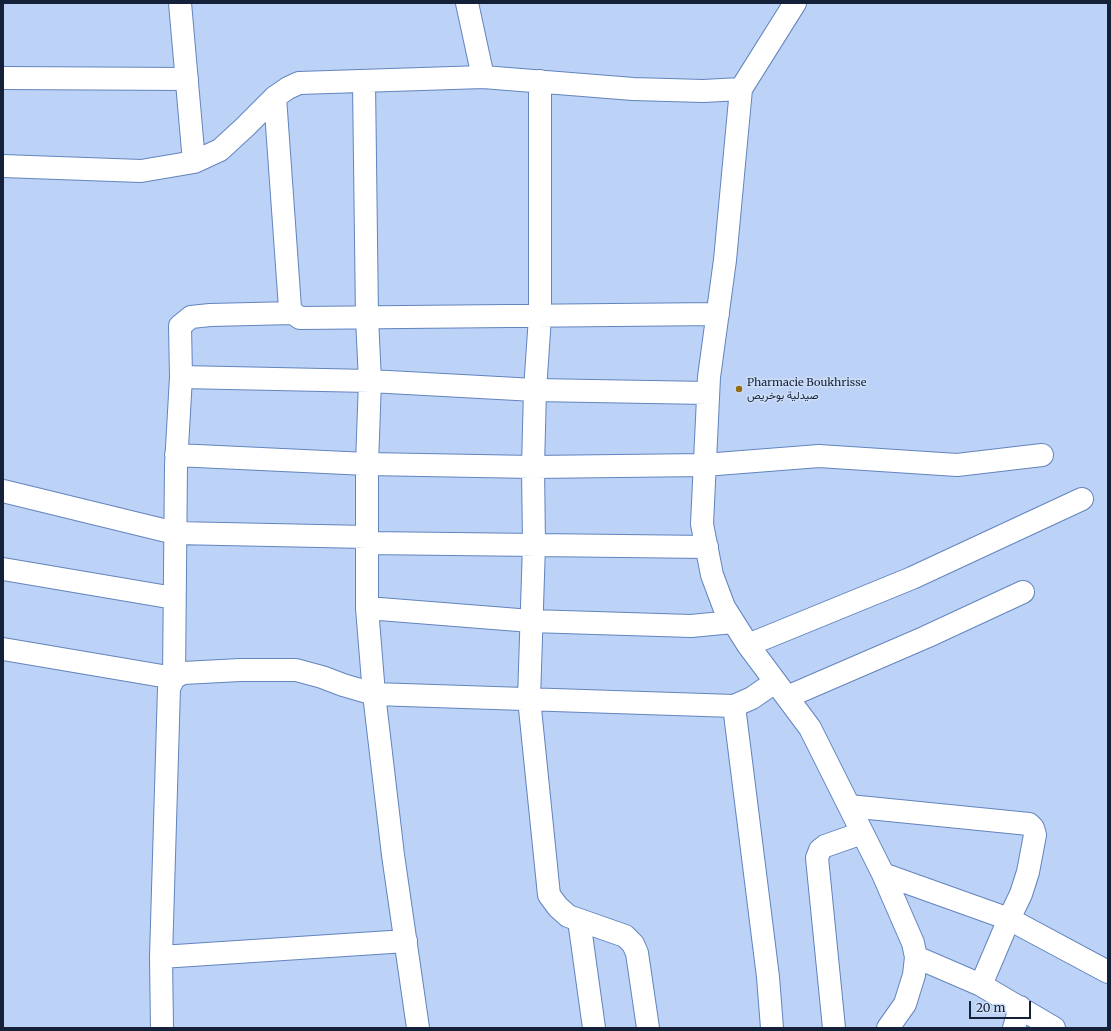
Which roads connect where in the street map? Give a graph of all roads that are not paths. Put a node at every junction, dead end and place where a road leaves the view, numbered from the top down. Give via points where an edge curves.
1 (180, 3) edge
2 (468, 3) edge
3 (795, 3) edge
4 (484, 77) junction
5 (3, 78) edge
6 (187, 79) junction
7 (364, 82) junction
8 (540, 82) junction
9 (741, 89) junction
10 (275, 97) junction
11 (194, 162) junction
12 (3, 166) edge
13 (293, 313) junction
14 (718, 314) junction
15 (540, 317) junction
16 (366, 318) junction
17 (181, 377) junction
18 (370, 381) junction
19 (535, 390) junction
20 (708, 393) junction
21 (176, 455) junction
22 (1042, 455) dead end
23 (367, 464) junction
24 (704, 465) junction
25 (533, 467) junction
26 (3, 491) edge
27 (1082, 499) dead end
28 (175, 533) junction
29 (367, 540) junction
30 (534, 545) junction
31 (707, 547) junction
32 (3, 570) edge
33 (1023, 592) dead end
34 (174, 598) junction
35 (367, 608) junction
36 (531, 621) junction
37 (733, 622) junction
38 (748, 645) junction
39 (3, 649) edge
40 (174, 678) junction
41 (781, 689) junction
42 (374, 694) junction
43 (529, 699) junction
44 (734, 706) junction
45 (849, 806) junction
46 (862, 833) junction
47 (883, 874) junction
48 (1008, 919) junction
49 (579, 920) junction
50 (406, 941) junction
51 (161, 957) junction
52 (916, 957) junction
53 (1108, 972) edge
54 (981, 985) junction
55 (1020, 1007) junction
56 (162, 1028) edge
57 (418, 1028) edge
58 (594, 1028) edge
59 (648, 1028) edge
60 (772, 1028) edge
61 (834, 1028) edge
62 (888, 1028) edge
63 (1014, 1028) edge
64 (1054, 1028) edge

1 - 6 street
2 - 4 street
3 - 9 street
4 - 7 street
4 - 8 street
5 - 6 street
6 - 11 street
7 - 10 street via 299,83
7 - 16 street
8 - 9 street via 634,89
8 - 15 street
9 - 14 street
10 - 11 street via 220,150
10 - 13 street via 290,308
11 - 12 street via 141,170
13 - 16 street via 300,318
13 - 17 street via 191,317 180,326
14 - 15 street
14 - 20 street
15 - 16 street
15 - 19 street
16 - 18 street
17 - 18 street
17 - 21 street
18 - 19 street
18 - 23 street
19 - 20 street
19 - 25 street
20 - 24 street
21 - 23 street
21 - 28 street
22 - 24 street via 957,465 820,456
23 - 25 street
23 - 29 street
24 - 25 street
24 - 31 street via 702,524
25 - 30 street
26 - 28 street
27 - 38 street via 912,578
28 - 29 street
28 - 34 street
29 - 30 street
29 - 35 street
30 - 31 street
30 - 36 street
31 - 37 street via 712,574 724,607
32 - 34 street
33 - 41 street via 926,637
34 - 40 street
35 - 36 street
35 - 42 street
36 - 37 street via 691,626
36 - 43 street
37 - 38 street
38 - 41 street
39 - 40 street
40 - 42 street via 183,673 296,670
40 - 51 street via 169,688
41 - 44 street
41 - 45 street via 810,728
42 - 43 street
42 - 50 street
43 - 44 street
43 - 49 street via 549,895 568,916
44 - 60 street via 768,969
45 - 46 street
45 - 48 street via 1029,824 1035,835 1028,872 1021,894
46 - 47 street
46 - 61 street via 825,846 817,858
47 - 48 street
47 - 52 street via 913,943
48 - 53 street
48 - 54 street
49 - 58 street
49 - 59 street via 625,936 633,944 637,953
50 - 51 street
50 - 57 street
51 - 56 street
52 - 54 street
52 - 62 street via 914,975 905,1004
54 - 55 street
55 - 63 street
55 - 64 street

